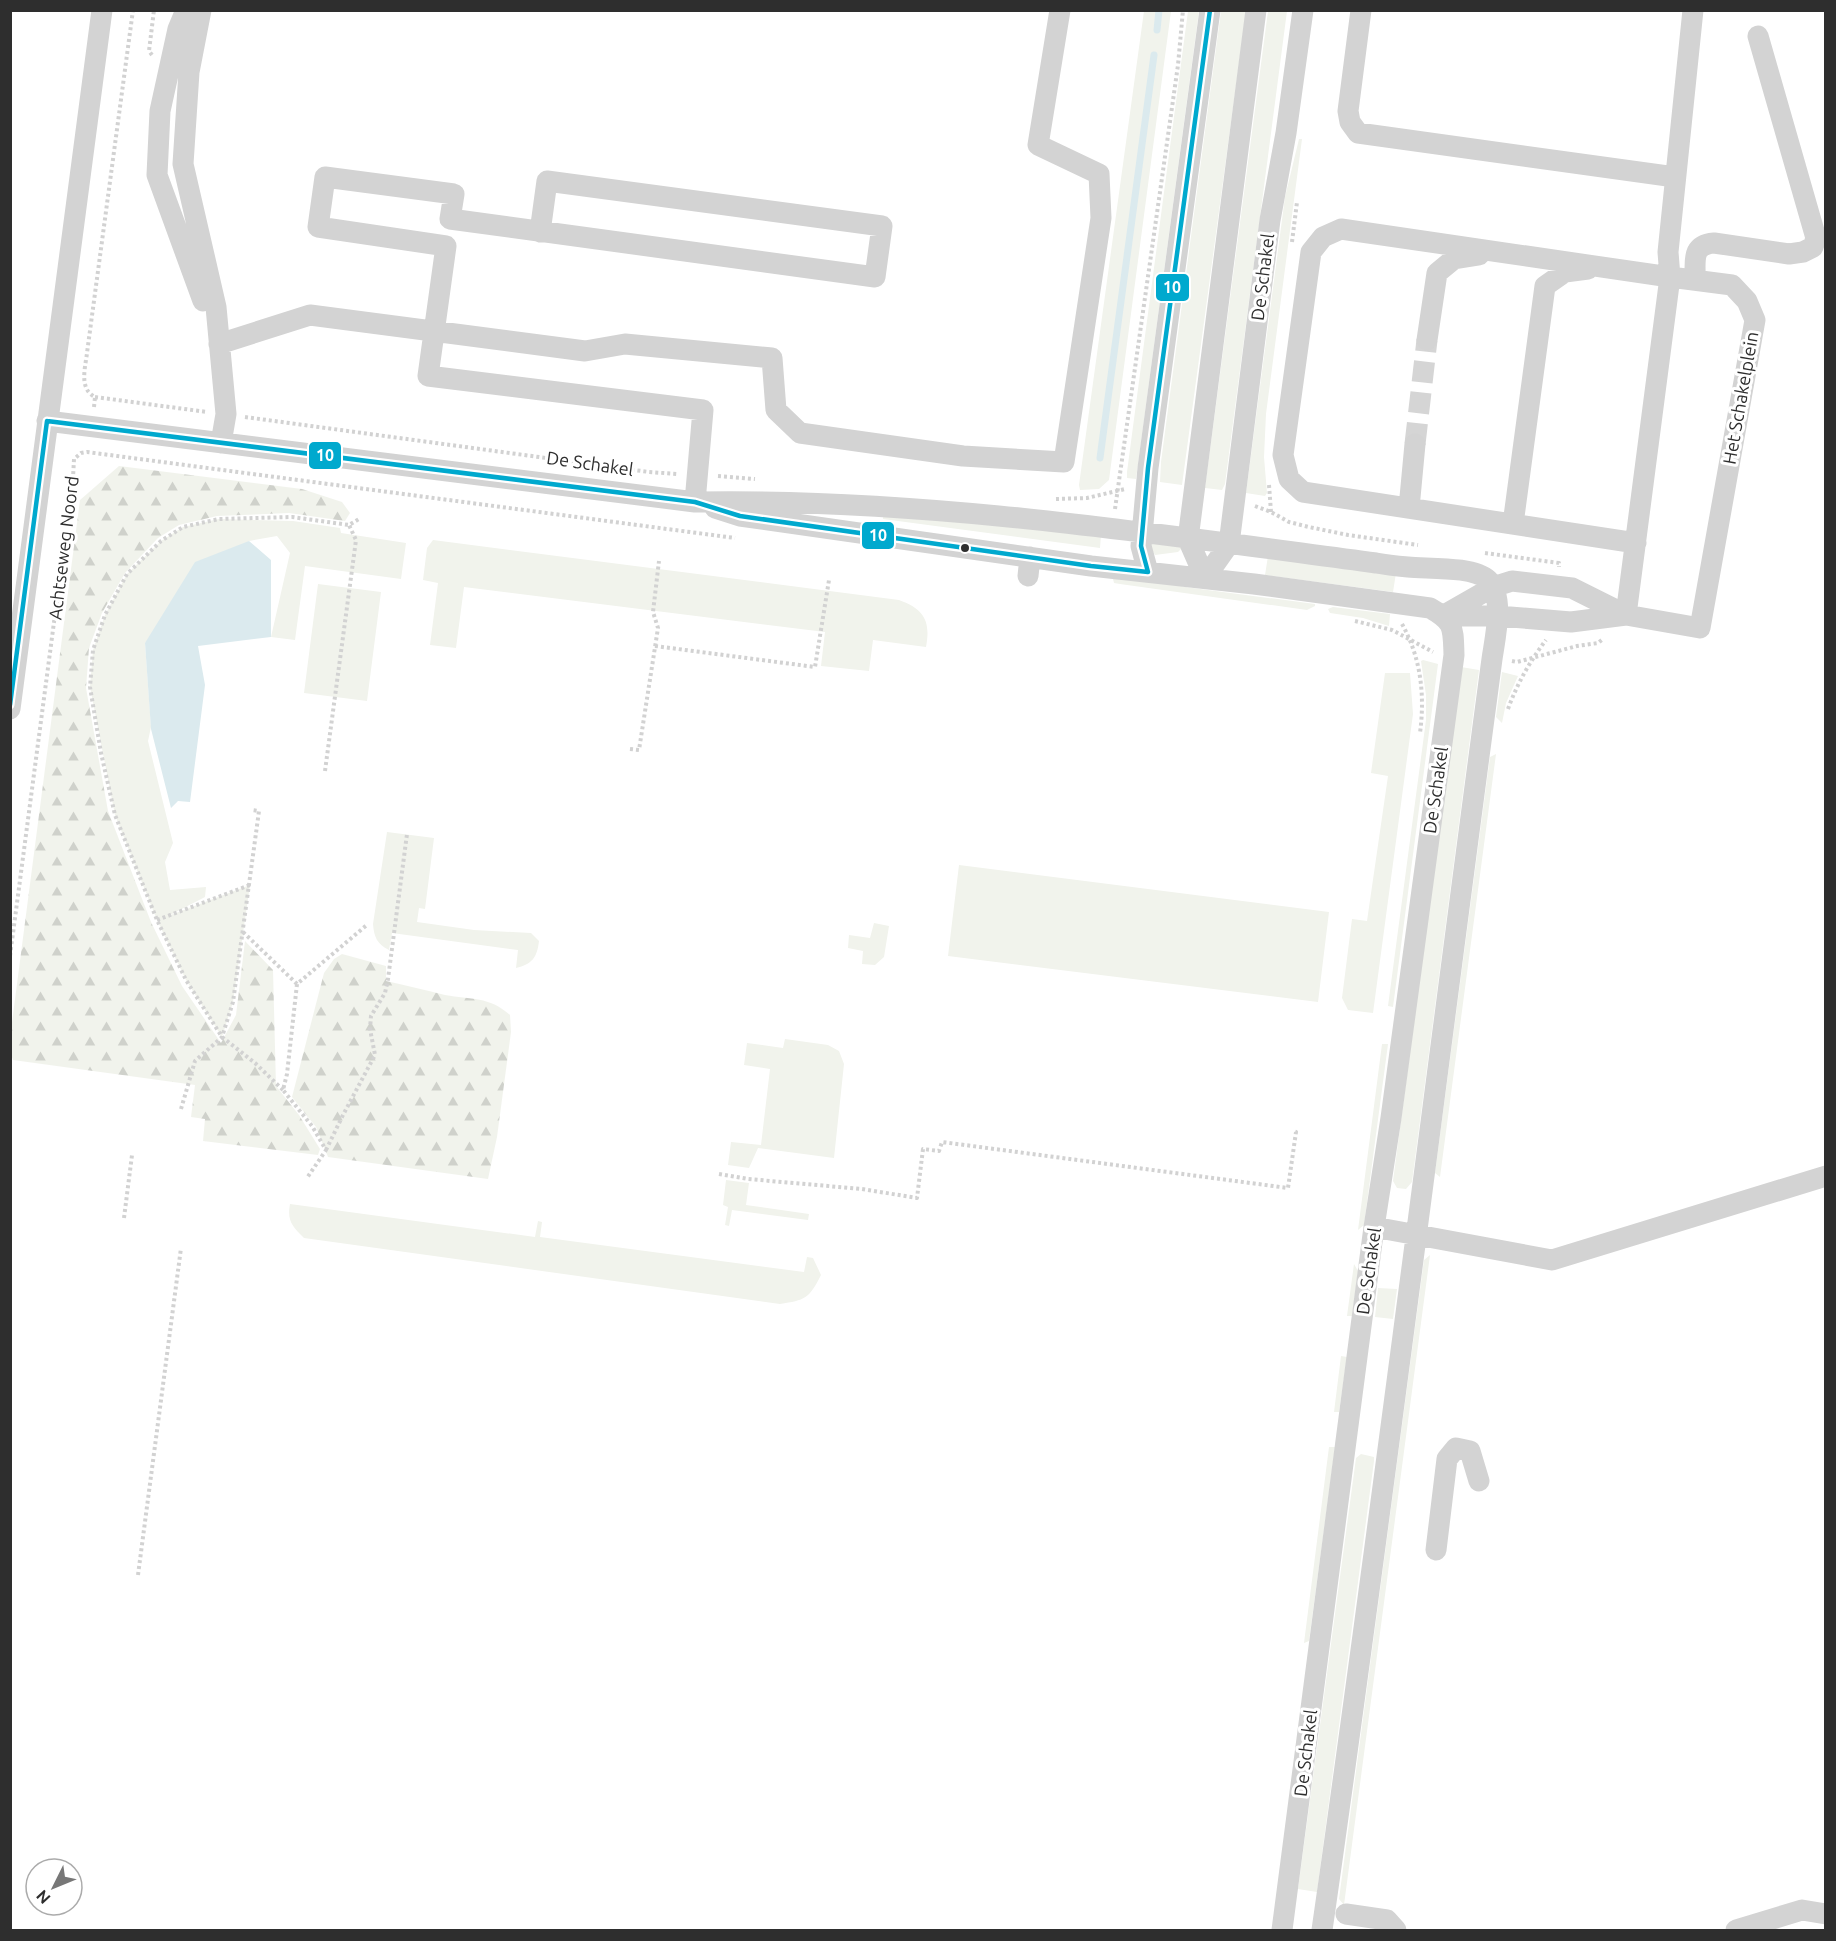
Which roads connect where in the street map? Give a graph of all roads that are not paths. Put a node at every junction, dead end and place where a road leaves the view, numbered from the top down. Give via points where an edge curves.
1 (102, 10) edge
2 (186, 10) edge
3 (201, 10) edge
4 (1060, 10) edge
5 (1210, 10) edge
6 (1257, 10) edge
7 (1303, 10) edge
8 (1361, 10) edge
9 (1693, 10) edge
10 (1758, 36) dead end
11 (1676, 177) junction
12 (450, 219) junction
13 (540, 232) junction
14 (446, 246) junction
15 (1495, 252) junction
16 (1600, 267) junction
17 (1670, 277) junction
18 (1695, 280) junction
19 (1427, 340) tunnel mouth
20 (219, 346) junction
21 (47, 421) junction
22 (221, 443) junction
23 (1415, 444) tunnel mouth
24 (695, 502) junction
25 (1409, 508) junction
26 (1513, 524) junction
27 (1143, 532) junction
28 (1188, 539) junction
29 (1635, 543) junction
30 (1229, 544) junction
31 (1148, 572) junction
32 (1205, 578) junction
33 (1493, 587) junction
34 (1444, 615) junction
35 (1626, 615) junction
36 (1498, 616) junction
37 (12, 679) edge
38 (11, 704) edge
39 (1826, 1176) edge
40 (1374, 1227) junction
41 (1417, 1235) junction
42 (1479, 1481) dead end
43 (1436, 1550) dead end
44 (1346, 1914) dead end
45 (1826, 1914) edge
46 (1282, 1930) edge
47 (1322, 1930) edge
48 (1396, 1930) edge
49 (1736, 1930) edge

1 - 21 street, Achtseweg Noord
2 - 20 street via 178,29 160,111 157,175
3 - 20 street via 189,72 183,164 216,307
4 - 20 street via 1038,146 1099,174 1101,218 1064,462 963,456 800,433 776,410 772,358 625,344 585,351 310,315
5 - 27 street via 1148,468
6 - 28 street
7 - 30 street, De Schakel via 1270,220
8 - 11 street via 1348,111 1358,133
9 - 11 street
10 - 18 street via 1816,238 1813,247 1789,254 1705,243 1696,253
11 - 17 street via 1668,252
12 - 13 street
12 - 14 street
12 - 14 street via 454,194 325,177 318,228
13 - 13 street via 547,181 882,226 875,278
14 - 24 street via 428,376 703,410
15 - 16 street, Het Schakelplein
15 - 19 street via 1454,259 1437,273
15 - 25 street, Het Schakelplein via 1341,230 1323,237 1311,252 1283,455 1289,479 1303,492
16 - 17 street, Het Schakelplein
16 - 26 street via 1565,273 1545,286
17 - 18 street, Het Schakelplein
17 - 29 street
18 - 35 street, Het Schakelplein via 1732,285 1747,301 1755,320 1700,628
20 - 22 street via 226,414
21 - 22 street, De Schakel
21 - 37 street, Achtseweg Noord
22 - 24 street, De Schakel
23 - 25 street
24 - 27 street, De Schakel via 798,501 913,508
24 - 31 street, De Schakel via 741,516 1029,567 1091,566
25 - 26 street, Het Schakelplein
26 - 29 street, Het Schakelplein
27 - 28 street, De Schakel
27 - 31 street via 1141,546
28 - 30 street, De Schakel
28 - 32 street
29 - 35 street
30 - 32 street, De Schakel
30 - 33 street, De Schakel via 1468,572 1486,578
31 - 32 street, De Schakel
32 - 34 street, De Schakel via 1430,608
33 - 34 street
33 - 35 street via 1512,582 1572,588
33 - 36 street
34 - 36 street, De Schakel
34 - 40 street, De Schakel via 1453,631 1454,655
35 - 36 street, De Schakel via 1571,622
36 - 41 street
37 - 38 street, Achtseweg Noord
39 - 41 street via 1552,1260
40 - 41 street
40 - 46 street, De Schakel
41 - 47 street
42 - 43 street via 1470,1451 1456,1448 1447,1459
44 - 48 street via 1386,1920
45 - 49 street via 1803,1910

